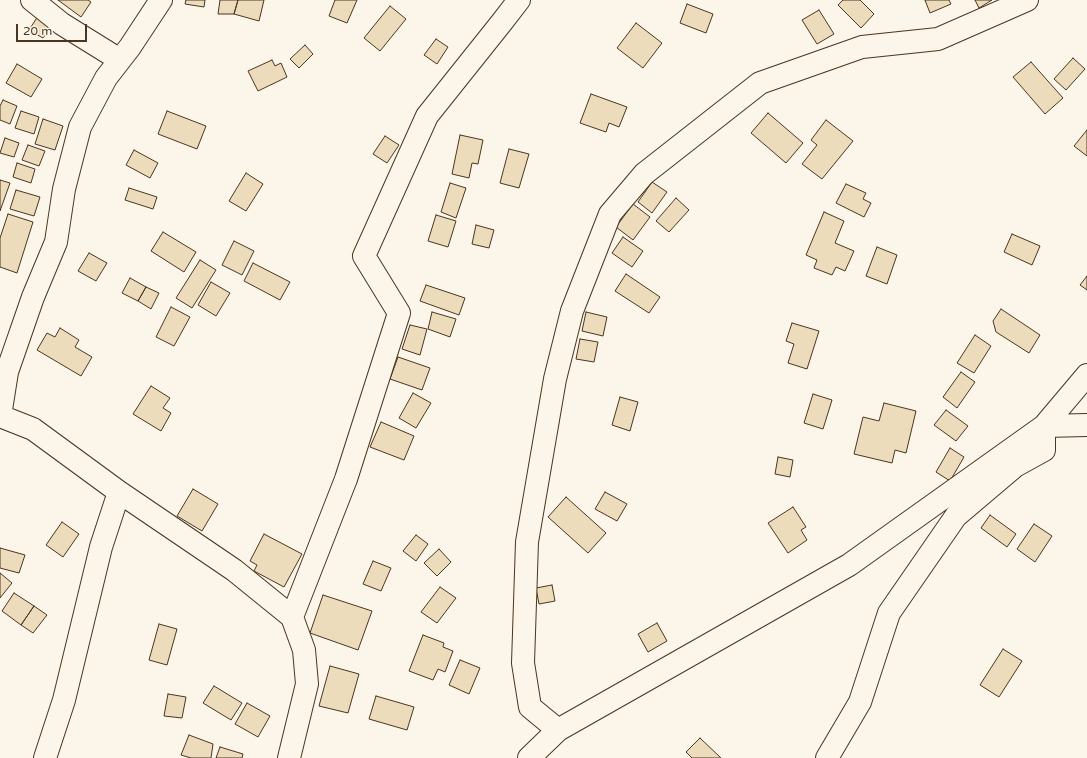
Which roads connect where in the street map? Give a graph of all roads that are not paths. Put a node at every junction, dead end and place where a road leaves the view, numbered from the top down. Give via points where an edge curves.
1 (32, 0) edge
2 (161, 0) edge
3 (519, 0) edge
4 (1028, 0) edge
5 (120, 60) junction
6 (1087, 375) edge
7 (0, 416) edge
8 (1087, 425) edge
9 (1044, 426) junction
10 (119, 492) junction
11 (292, 617) junction
12 (558, 730) junction
13 (45, 758) edge
14 (288, 758) edge
15 (528, 758) edge
16 (827, 758) edge

1 - 5 street via 62,24
2 - 5 street
3 - 11 street via 427,116 364,256 399,313 346,479
4 - 12 street via 938,40 862,47 760,83 644,174 610,214 572,311 556,379 527,542 523,663 530,707
5 - 7 street via 106,78 80,127 64,189 56,242 33,297 7,372
6 - 9 street
7 - 10 street via 33,429
8 - 9 street
9 - 12 street via 849,565
9 - 16 street via 1044,450 1015,466 956,516 889,613 860,702
10 - 11 street via 234,570
10 - 13 street via 101,547 64,700
11 - 14 street via 304,650 307,684
12 - 15 street

